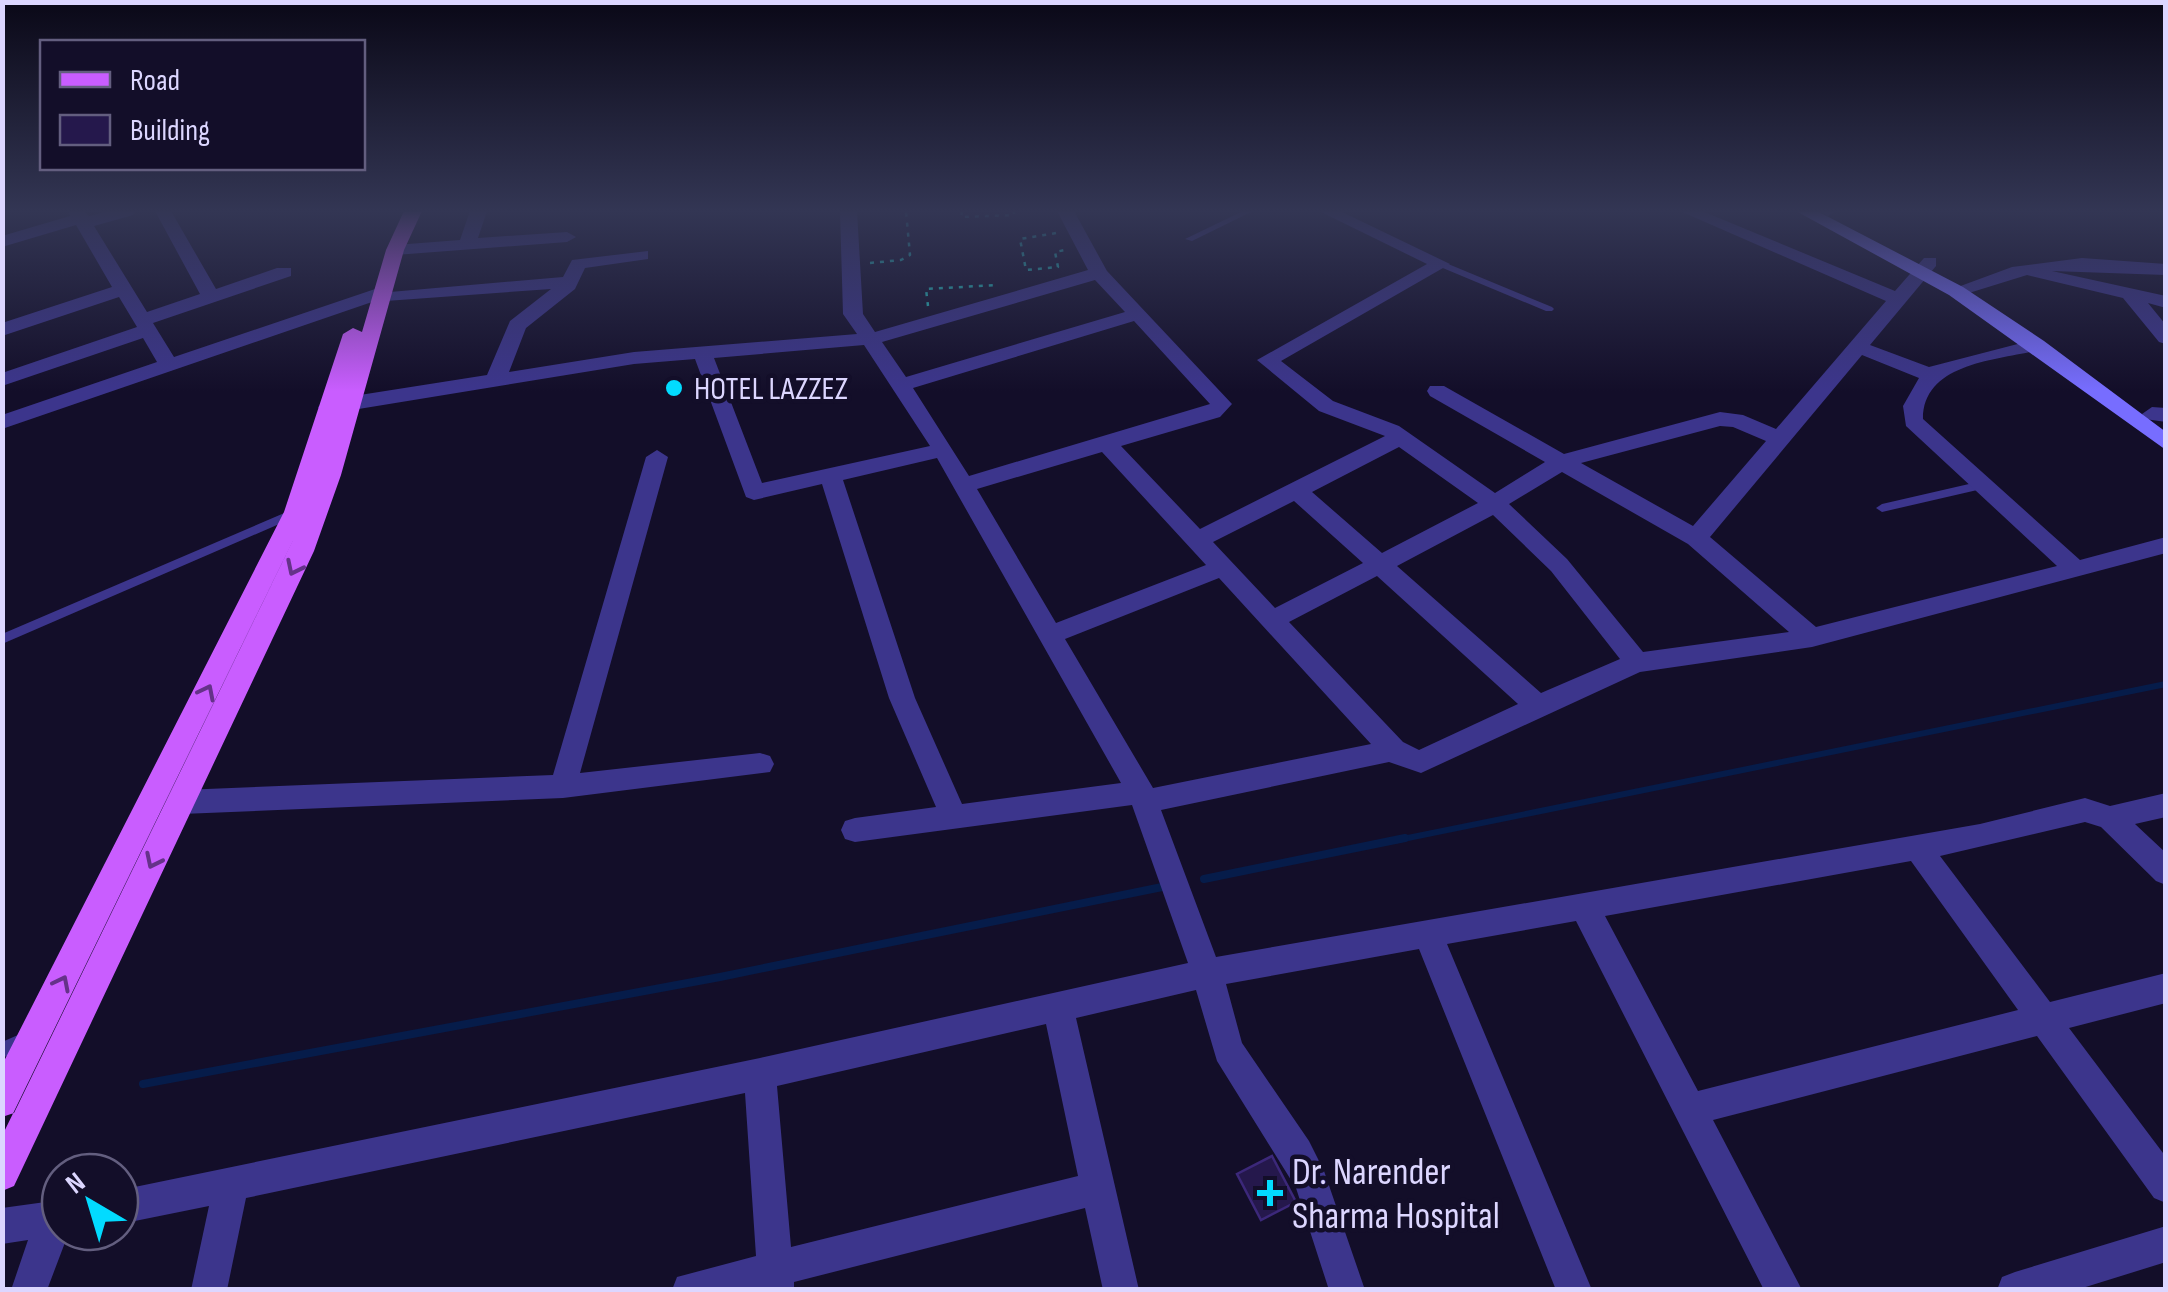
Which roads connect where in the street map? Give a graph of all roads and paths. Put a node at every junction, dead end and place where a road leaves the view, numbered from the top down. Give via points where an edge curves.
1 (113, 271) edge
2 (197, 271) edge
3 (379, 271) edge
4 (386, 271) edge
5 (573, 271) edge
6 (851, 271) edge
7 (1428, 271) edge
8 (1458, 271) edge
9 (1832, 271) edge
10 (1922, 271) edge
11 (1935, 271) edge
12 (2013, 271) edge
13 (2030, 271) edge
14 (284, 272) dead end
15 (1098, 273) joint
16 (570, 282) junction
17 (1963, 288) junction
18 (124, 289) junction
19 (2128, 293) junction
20 (211, 297) junction
21 (375, 297) junction
22 (1899, 300) junction
23 (998, 302) junction
24 (2166, 302) edge
25 (928, 310) dead end
26 (1549, 310) dead end
27 (1137, 314) junction
28 (145, 325) junction
29 (2, 330) edge
30 (2166, 338) edge
31 (871, 339) junction
32 (2038, 345) junction
33 (1858, 347) junction
34 (703, 354) junction
35 (169, 365) junction
36 (1931, 375) junction
37 (2, 380) edge
38 (495, 380) junction
39 (902, 385) junction
40 (1437, 391) dead end
41 (339, 406) junction
42 (2161, 418) edge
43 (2, 422) edge
44 (1401, 437) junction
45 (1780, 439) junction
46 (1106, 443) junction
47 (2166, 443) edge
48 (943, 450) junction
49 (656, 457) dead end
50 (1562, 461) junction
51 (831, 477) junction
52 (964, 485) junction
53 (1982, 485) junction
54 (1296, 490) junction
55 (321, 501) junction
56 (1494, 503) junction
57 (1882, 508) dead end
58 (296, 512) junction
59 (1696, 538) junction
60 (1198, 540) junction
61 (2166, 545) edge
62 (1380, 564) junction
63 (1224, 566) junction
64 (2076, 570) junction
65 (1274, 619) junction
66 (1050, 635) junction
67 (1812, 638) junction
68 (2, 639) edge
69 (1637, 664) junction
70 (1538, 706) junction
71 (1394, 750) junction
72 (760, 764) dead end
73 (563, 786) junction
74 (1144, 796) junction
75 (182, 802) junction
76 (2166, 805) edge
77 (954, 817) junction
78 (2110, 818) junction
79 (855, 830) dead end
80 (1916, 847) junction
81 (2166, 872) edge
82 (1584, 906) junction
83 (1428, 934) junction
84 (1207, 974) junction
85 (2166, 988) edge
86 (1058, 1006) junction
87 (2045, 1020) junction
88 (70, 1033) junction
89 (36, 1035) junction
90 (2, 1050) edge
91 (760, 1074) junction
92 (2, 1101) edge
93 (1690, 1110) junction
94 (2, 1174) edge
95 (232, 1186) junction
96 (2166, 1186) edge
97 (1098, 1188) junction
98 (140, 1203) edge
99 (40, 1220) edge
100 (2, 1226) edge
101 (2166, 1244) edge
102 (44, 1252) edge
103 (775, 1279) edge
104 (2068, 1283) edge
105 (30, 1290) edge
106 (209, 1290) edge
107 (690, 1290) edge
108 (1121, 1290) edge
109 (1347, 1290) edge
110 (1574, 1290) edge
111 (1784, 1290) edge
112 (2015, 1290) edge

1 - 18 street
2 - 20 street
3 - 21 main road
4 - 21 main road
5 - 16 street
6 - 31 street via 853,314
7 - 44 street via 1267,360 1326,406
8 - 26 lane
9 - 22 street
10 - 22 street
11 - 17 street
12 - 17 street
13 - 19 street
14 - 20 street
15 - 23 street
15 - 27 street
16 - 21 street
16 - 38 street via 517,325
17 - 32 street
17 - 42 street
18 - 28 street
18 - 29 street
19 - 24 street
19 - 30 street
20 - 28 street
21 - 35 street
21 - 41 main road
22 - 33 street
23 - 25 path via 996,282 926,289
23 - 31 street
27 - 39 street
27 - 46 street via 1222,404
28 - 35 street
28 - 37 street
31 - 34 street
31 - 39 street
32 - 36 street
32 - 47 street
33 - 36 street
33 - 45 street
34 - 38 street
34 - 51 street via 751,490
35 - 43 street
36 - 53 street via 1911,408 1913,422
38 - 41 street
39 - 48 street
40 - 50 street
41 - 55 main road
41 - 58 main road
44 - 54 street
44 - 56 street
45 - 50 street via 1720,418
45 - 59 street
46 - 52 street
46 - 60 street
48 - 51 street
48 - 52 street
49 - 73 street
50 - 56 street
50 - 59 street
51 - 77 street via 902,698
52 - 66 street
53 - 57 lane
53 - 64 street
54 - 60 street
54 - 62 street
55 - 58 lane
55 -> 75 main road
56 - 62 street
56 - 69 street via 1560,565
58 - 68 lane
89 -> 58 main road
59 - 67 street
60 - 63 street
61 - 64 street
62 - 65 street
62 - 70 street
63 - 65 street
63 - 66 street
64 - 67 street
65 - 71 street
66 - 74 street
67 - 69 street
69 - 70 street
70 - 71 street via 1432,759 1415,762
71 - 74 street
72 - 73 street
73 - 75 street
74 - 77 street
74 - 84 street
75 -> 88 main road
76 - 78 street
77 - 79 street
78 - 80 street via 2085,810
78 - 81 street
80 - 82 street
80 - 87 street
82 - 83 street
82 - 93 street
83 - 84 street
83 - 110 street
84 - 86 street
84 - 109 street via 1228,1050 1298,1153
85 - 87 street
86 - 91 street
86 - 97 street
87 - 93 street
87 - 96 street
88 - 89 lane
88 - 94 main road
89 - 90 lane
89 - 92 main road
91 - 95 street
91 - 103 street
93 - 111 street
95 - 98 street
95 - 106 street
97 - 103 street
97 - 108 street
99 - 100 street
101 - 104 street
102 - 105 street
103 - 107 street
104 - 112 street

